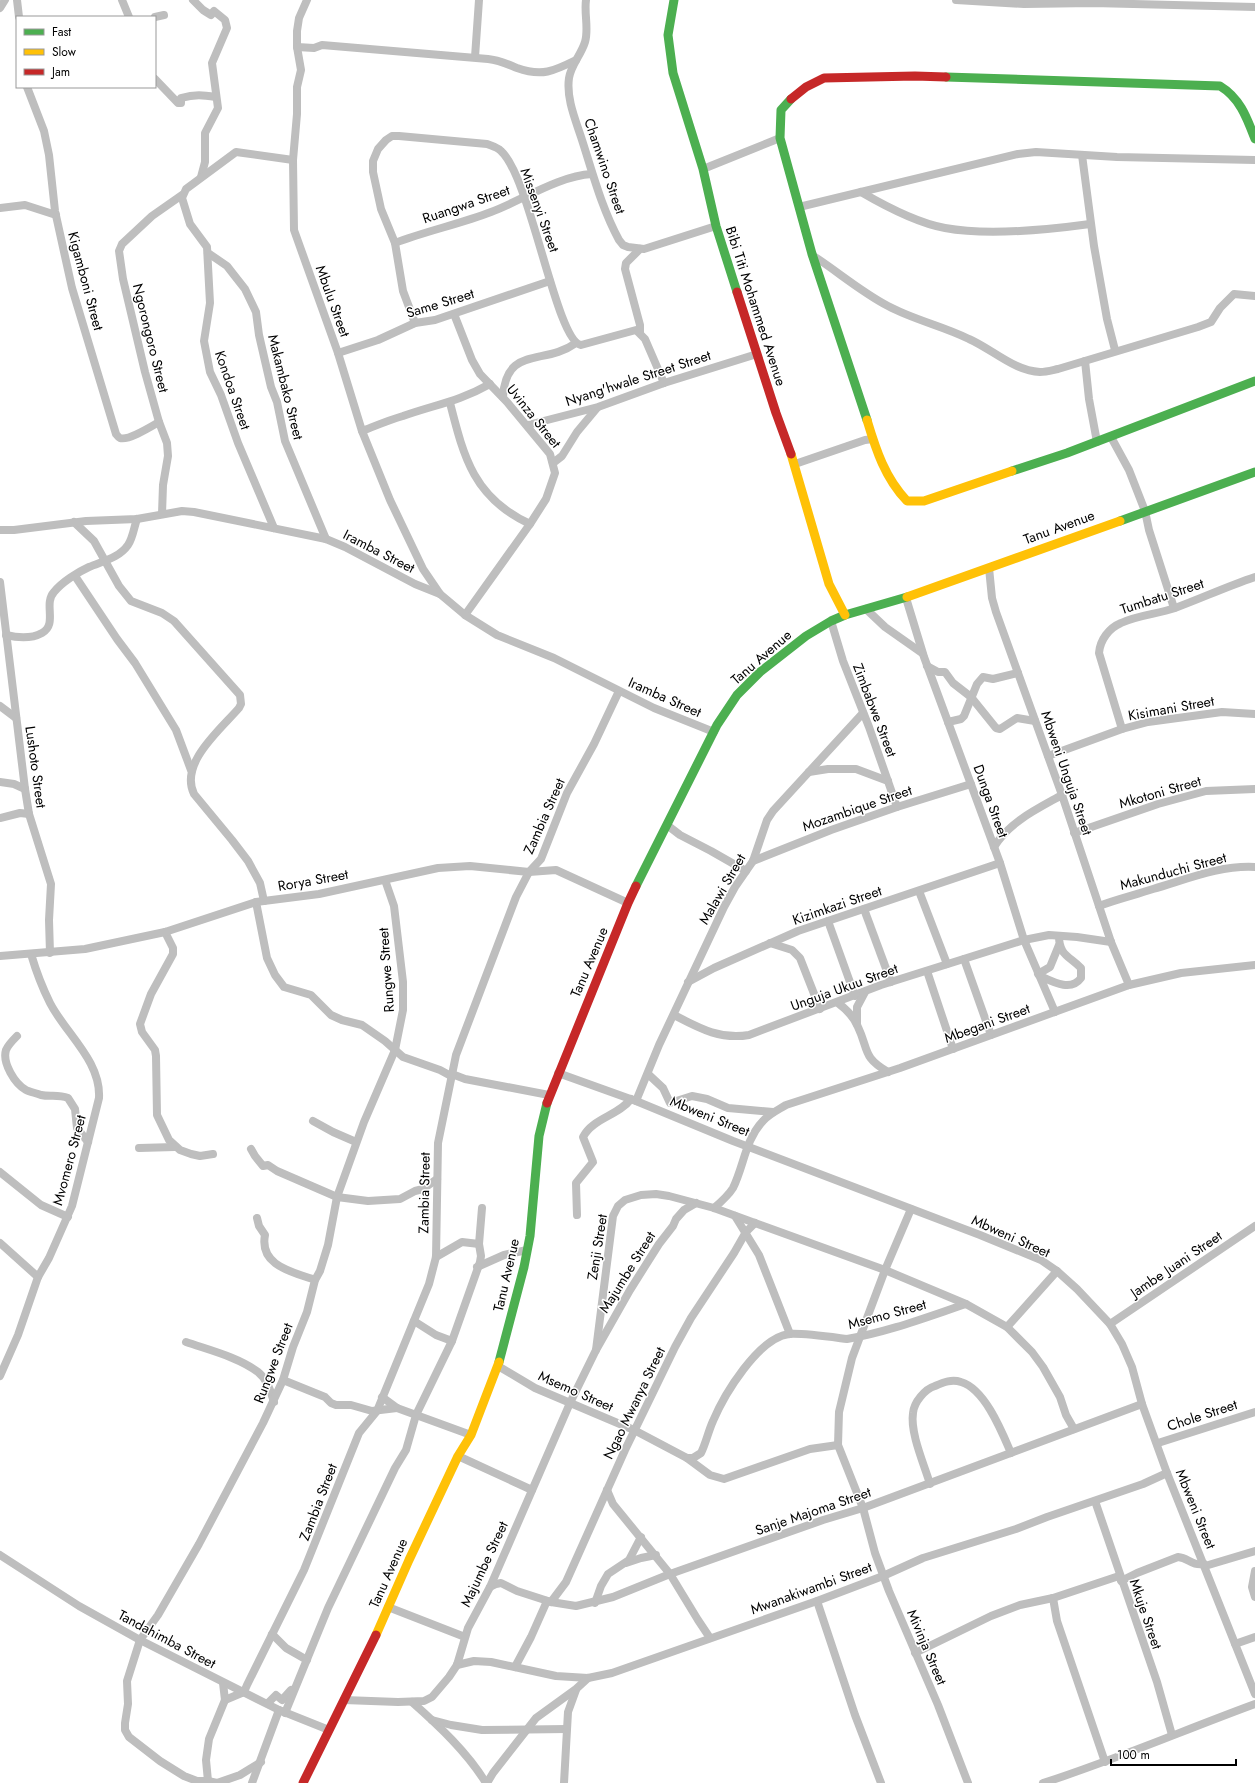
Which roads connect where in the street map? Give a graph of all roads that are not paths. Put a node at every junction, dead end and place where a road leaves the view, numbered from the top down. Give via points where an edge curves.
1 (5, 0) edge
2 (17, 0) edge
3 (122, 0) edge
4 (193, 0) edge
5 (307, 0) edge
6 (479, 0) edge
7 (586, 0) edge
8 (674, 0) edge
9 (956, 0) edge
10 (1024, 2) edge
11 (1255, 7) edge
12 (0, 8) edge
13 (19, 16) edge
14 (128, 16) edge
15 (164, 16) dead end
16 (156, 17) edge
17 (297, 47) junction
18 (475, 57) junction
19 (576, 60) junction
20 (156, 80) edge
21 (27, 88) edge
22 (216, 97) junction
23 (780, 138) junction
24 (1255, 139) edge
25 (1082, 155) junction
26 (293, 160) junction
27 (1255, 160) edge
28 (703, 169) junction
29 (592, 174) junction
30 (202, 177) junction
31 (861, 192) junction
32 (182, 195) junction
33 (525, 196) junction
34 (799, 207) junction
35 (0, 208) edge
36 (56, 215) junction
37 (1090, 224) junction
38 (716, 226) junction
39 (394, 243) junction
40 (640, 249) junction
41 (208, 253) junction
42 (812, 254) junction
43 (550, 281) junction
44 (1255, 296) edge
45 (454, 314) junction
46 (416, 323) junction
47 (640, 332) junction
48 (576, 343) junction
49 (1115, 350) junction
50 (338, 353) junction
51 (757, 354) junction
52 (1085, 361) junction
53 (1255, 381) edge
54 (664, 383) junction
55 (490, 384) junction
56 (503, 398) junction
57 (450, 403) junction
58 (598, 407) junction
59 (159, 422) junction
60 (528, 426) junction
61 (362, 432) junction
62 (1111, 437) junction
63 (873, 439) junction
64 (1097, 442) junction
65 (553, 463) junction
66 (795, 464) junction
67 (1255, 472) edge
68 (1145, 511) junction
69 (162, 514) junction
70 (137, 519) junction
71 (74, 522) junction
72 (530, 524) junction
73 (274, 528) junction
74 (0, 530) edge
75 (326, 539) junction
76 (105, 561) junction
77 (989, 568) junction
78 (75, 576) junction
79 (1255, 577) edge
80 (0, 582) edge
81 (440, 594) junction
82 (906, 598) junction
83 (1174, 608) junction
84 (866, 609) junction
85 (465, 615) junction
86 (844, 615) junction
87 (831, 621) junction
88 (6, 636) junction
89 (922, 653) junction
90 (927, 666) junction
91 (1018, 673) junction
92 (619, 691) junction
93 (971, 697) junction
94 (0, 706) edge
95 (863, 713) junction
96 (1255, 714) edge
97 (16, 718) junction
98 (1036, 721) junction
99 (948, 722) junction
100 (1122, 729) junction
101 (714, 732) junction
102 (1048, 756) junction
103 (191, 770) junction
104 (809, 772) junction
105 (888, 781) junction
106 (0, 782) edge
107 (971, 784) junction
108 (25, 789) junction
109 (1255, 789) edge
110 (1062, 795) junction
111 (897, 807) junction
112 (29, 814) junction
113 (0, 818) edge
114 (667, 824) junction
115 (1074, 833) junction
116 (994, 847) junction
117 (753, 862) junction
118 (1000, 863) junction
119 (1255, 867) edge
120 (746, 871) junction
121 (529, 872) junction
122 (386, 880) junction
123 (919, 891) junction
124 (260, 901) junction
125 (628, 903) junction
126 (1100, 906) junction
127 (864, 909) junction
128 (828, 921) junction
129 (165, 932) junction
130 (1059, 936) junction
131 (1024, 940) junction
132 (1111, 942) junction
133 (770, 943) junction
134 (1059, 945) junction
135 (50, 953) junction
136 (31, 954) junction
137 (0, 956) edge
138 (964, 959) junction
139 (947, 964) junction
140 (1255, 965) edge
141 (927, 970) junction
142 (1039, 975) junction
143 (688, 982) junction
144 (891, 982) junction
145 (1129, 986) junction
146 (866, 992) junction
147 (855, 996) junction
148 (838, 1003) junction
149 (820, 1009) junction
150 (1055, 1012) junction
151 (674, 1015) junction
152 (857, 1025) junction
153 (991, 1035) junction
154 (17, 1036) dead end
155 (953, 1049) junction
156 (395, 1050) junction
157 (888, 1072) junction
158 (558, 1073) junction
159 (648, 1074) junction
160 (452, 1075) junction
161 (549, 1095) junction
162 (634, 1100) junction
163 (773, 1112) junction
164 (313, 1121) dead end
165 (88, 1142) junction
166 (356, 1142) junction
167 (747, 1145) junction
168 (175, 1147) junction
169 (139, 1148) dead end
170 (252, 1149) dead end
171 (213, 1154) dead end
172 (0, 1172) edge
173 (437, 1179) junction
174 (337, 1196) junction
175 (696, 1203) junction
176 (482, 1208) dead end
177 (714, 1208) junction
178 (911, 1209) junction
179 (577, 1215) dead end
180 (735, 1216) junction
181 (68, 1217) junction
182 (258, 1218) dead end
183 (755, 1223) junction
184 (1255, 1226) edge
185 (745, 1234) junction
186 (0, 1243) edge
187 (479, 1244) junction
188 (527, 1250) junction
189 (436, 1257) junction
190 (477, 1266) junction
191 (885, 1270) junction
192 (1057, 1271) junction
193 (38, 1277) junction
194 (315, 1280) junction
195 (966, 1304) junction
196 (414, 1321) junction
197 (1110, 1324) junction
198 (1007, 1327) junction
199 (790, 1334) junction
200 (860, 1336) junction
201 (452, 1341) junction
202 (186, 1342) dead end
203 (596, 1350) junction
204 (498, 1366) junction
205 (0, 1376) edge
206 (284, 1380) junction
207 (382, 1397) junction
208 (274, 1402) junction
209 (570, 1403) junction
210 (1142, 1404) junction
211 (397, 1408) junction
212 (377, 1410) junction
213 (1255, 1412) edge
214 (416, 1415) junction
215 (634, 1430) junction
216 (1074, 1430) junction
217 (471, 1435) junction
218 (1158, 1443) junction
219 (838, 1445) junction
220 (1011, 1453) junction
221 (458, 1456) junction
222 (687, 1458) junction
223 (1167, 1473) junction
224 (930, 1484) junction
225 (532, 1490) junction
226 (607, 1490) junction
227 (1095, 1501) junction
228 (863, 1508) junction
229 (641, 1537) junction
230 (1255, 1551) edge
231 (0, 1555) edge
232 (656, 1555) junction
233 (626, 1564) junction
234 (1204, 1565) junction
235 (497, 1572) junction
236 (1255, 1572) edge
237 (670, 1574) junction
238 (883, 1576) junction
239 (1120, 1578) junction
240 (501, 1583) junction
241 (490, 1587) junction
242 (1255, 1597) edge
243 (1053, 1598) junction
244 (549, 1601) junction
245 (817, 1601) junction
246 (595, 1603) junction
247 (388, 1607) junction
248 (1255, 1630) edge
249 (272, 1634) junction
250 (1253, 1637) edge
251 (465, 1638) junction
252 (710, 1638) junction
253 (140, 1640) junction
254 (1235, 1644) junction
255 (915, 1653) junction
256 (307, 1660) junction
257 (456, 1665) junction
258 (515, 1667) junction
259 (588, 1678) junction
260 (223, 1683) junction
261 (296, 1684) junction
262 (576, 1689) junction
263 (244, 1692) junction
264 (1255, 1694) edge
265 (225, 1700) junction
266 (344, 1700) junction
267 (412, 1702) junction
268 (268, 1703) junction
269 (1255, 1704) edge
270 (282, 1712) junction
271 (432, 1720) junction
272 (527, 1728) junction
273 (567, 1729) junction
274 (329, 1730) junction
275 (1172, 1735) junction
276 (261, 1762) junction
277 (1106, 1762) junction
278 (207, 1782) edge
279 (217, 1783) edge
280 (252, 1783) edge
281 (303, 1783) edge
282 (487, 1783) edge
283 (564, 1783) edge
284 (881, 1783) edge
285 (968, 1783) edge
286 (1044, 1783) edge

1 - 12 street
2 - 13 street
3 - 14 street
4 - 22 street via 207,13 211,15 214,11 220,14 227,24 212,64
5 - 17 street, Mbulu Street via 298,23
6 - 18 street
7 - 19 street, Chamwino Street via 586,35
8 - 28 street, Bibi Titi Mohammed Avenue via 668,35 670,58
9 - 10 street
10 - 11 street
15 - 16 street
17 - 18 street via 314,48 322,45
17 - 26 street, Mbulu Street via 301,70 297,87
18 - 19 street via 496,60 534,73 548,72
19 - 29 street, Chamwino Street via 569,78 569,90
20 - 22 street via 178,103 181,103 181,98 188,96 204,94
21 - 36 street, Kigamboni Street via 44,131
22 - 30 street via 218,108 205,133
23 - 24 street via 781,110 785,104 806,87 824,78 915,76 1220,86 1234,96 1240,105
23 - 28 street
23 - 34 street
25 - 27 street
25 - 31 street via 1036,152 1018,154
25 - 37 street
26 - 30 street via 236,152
26 - 50 street, Mbulu Street via 294,230
28 - 38 street, Bibi Titi Mohammed Avenue
29 - 33 street, Ruangwa Street
29 - 40 street, Chamwino Street via 619,240 623,244
30 - 32 street
31 - 34 street
31 - 37 street via 881,204 944,228 998,232
32 - 41 street, Kondoa Street via 189,222 206,243
32 - 59 street, Ngorongoro Street via 152,216 119,249 123,279
33 - 39 street, Ruangwa Street via 492,212
33 - 39 street, Missenyi Street via 506,158 496,147 487,144 392,136 378,149 373,172 381,209
33 - 43 street, Missenyi Street
34 - 42 street
35 - 36 street via 25,205
36 - 59 street, Kigamboni Street via 72,288 116,434 123,438
37 - 49 street
38 - 40 street
38 - 51 street, Bibi Titi Mohammed Avenue
39 - 46 street, Missenyi Street via 403,291
40 - 47 street via 626,263 625,269
41 - 73 street, Kondoa Street via 210,303 204,332 205,352 210,372
41 - 75 street, Makambako Street via 234,274 246,289 256,312 259,335 285,441
42 - 52 street via 887,306 925,323 951,330 1028,371 1041,372
42 - 63 street
43 - 45 street, Same Street
43 - 48 street, Missenyi Street via 562,320
44 - 49 street via 1234,294 1211,322
45 - 46 street, Same Street
45 - 55 street, Uvinza Street via 474,366
46 - 50 street, Same Street via 378,340
47 - 48 street via 633,331 586,344
47 - 54 street
48 - 56 street via 553,354 525,360 514,366 507,376
49 - 52 street
50 - 61 street, Mbulu Street
51 - 54 street, Nyang'hwale Street Street
51 - 66 street, Bibi Titi Mohammed Avenue
52 - 64 street
53 - 62 street
54 - 58 street, Nyang'hwale Street Street
55 - 56 street, Uvinza Street
55 - 57 street
56 - 60 street, Uvinza Street
57 - 61 street via 402,416
57 - 72 street via 459,438 477,481 510,514
58 - 60 street, Nyang'hwale Street Street
58 - 65 street via 569,443 562,456
59 - 69 street, Ngorongoro Street via 167,443 168,456
60 - 65 street, Uvinza Street via 550,454
61 - 81 street, Mbulu Street via 419,562
62 - 64 street
62 - 68 street via 1131,475
63 - 64 street via 885,471 895,488 907,501 915,502
63 - 66 street
65 - 72 street, Uvinza Street via 555,473 550,490
66 - 86 street, Bibi Titi Mohammed Avenue via 829,584
67 - 68 street, Tanu Avenue
68 - 77 street, Tanu Avenue
68 - 83 street via 1148,530
69 - 70 street, Iramba Street
69 - 73 street, Iramba Street via 194,512
70 - 71 street, Iramba Street
70 - 76 street via 129,544 120,554
71 - 74 street, Iramba Street
71 - 76 street via 94,541
72 - 85 street, Uvinza Street
73 - 75 street, Iramba Street
75 - 81 street, Iramba Street
76 - 78 street
76 - 103 street via 131,601 162,613 174,621 240,695 240,708 202,751
77 - 82 street, Tanu Avenue
77 - 91 street, Mbweni Unguja Street via 992,598
78 - 88 street via 51,596 50,623 45,631 26,637
78 - 103 street via 135,663 176,730
79 - 83 street, Tumbatu Street
80 - 88 street, Lushoto Street
81 - 85 street, Iramba Street
82 - 84 street, Tanu Avenue
82 - 89 street, Dunga Street
83 - 100 street, Tumbatu Street via 1121,623 1111,629 1101,644 1099,653
84 - 86 street, Tanu Avenue
84 - 89 street via 885,627
85 - 92 street, Iramba Street via 497,635 554,658
86 - 87 street, Tanu Avenue
87 - 95 street, Zimbabwe Street
87 - 101 street, Tanu Avenue via 760,672 737,695
88 - 97 street, Lushoto Street
89 - 90 street, Dunga Street
90 - 93 street via 938,672 945,672 953,683
90 - 99 street, Dunga Street
91 - 93 street via 993,679 983,677
91 - 98 street, Mbweni Unguja Street
92 - 101 street, Iramba Street
92 - 121 street, Zambia Street via 567,793 541,859
93 - 98 street via 997,728 1017,718
93 - 99 street via 964,716
94 - 97 street
95 - 104 street, Malawi Street
95 - 105 street, Zimbabwe Street
96 - 100 street, Kisimani Street via 1222,712 1148,722
97 - 108 street, Lushoto Street
98 - 102 street, Mbweni Unguja Street
99 - 107 street, Dunga Street
100 - 102 street, Kisimani Street
101 - 114 street, Tanu Avenue
102 - 110 street, Mbweni Unguja Street
103 - 124 street via 190,784 194,794 248,861 260,883
104 - 105 street via 856,769
104 - 117 street, Malawi Street via 767,820
105 - 111 street, Zimbabwe Street
106 - 108 street
107 - 111 street, Mozambique Street
107 - 116 street, Dunga Street
108 - 112 street, Lushoto Street
109 - 115 street, Mkotoni Street via 1206,791 1158,804
110 - 115 street, Mbweni Unguja Street
110 - 116 street via 1021,819 1002,835
111 - 117 street, Mozambique Street via 831,830
112 - 113 street via 20,813
112 - 135 street, Lushoto Street via 51,884
114 - 120 street via 680,835
114 - 125 street, Tanu Avenue
115 - 126 street, Mbweni Unguja Street
116 - 118 street, Dunga Street
117 - 120 street, Malawi Street
118 - 123 street, Kizimkazi Street
118 - 131 street, Dunga Street
119 - 126 street, Makunduchi Street via 1239,867 1209,873
120 - 143 street, Malawi Street via 724,907
121 - 122 street, Rorya Street via 470,866 438,868
121 - 125 street, Rorya Street via 551,869 562,871
121 - 160 street, Zambia Street via 508,914 468,1020
122 - 124 street, Rorya Street via 319,894
122 - 156 street, Rungwe Street via 394,906 403,988 403,1010
123 - 127 street, Kizimkazi Street
123 - 139 street
124 - 129 street, Rorya Street
124 - 156 street via 267,958 281,984 289,990 311,995 331,1015 362,1025
125 - 158 street, Tanu Avenue
126 - 132 street, Mbweni Unguja Street
127 - 128 street, Kizimkazi Street
127 - 144 street
128 - 133 street, Kizimkazi Street
128 - 147 street
129 - 135 street, Rorya Street via 85,949
129 - 168 street via 173,948 173,954 151,994 140,1027 156,1056 158,1117
130 - 131 street, Unguja Ukuu Street via 1049,935
130 - 132 street, Unguja Ukuu Street via 1077,936
130 - 134 street
131 - 138 street, Unguja Ukuu Street
131 - 142 street, Dunga Street
132 - 145 street, Mbweni Unguja Street
133 - 143 street, Kizimkazi Street
133 - 149 street via 792,950 800,958
134 - 142 street via 1050,966
134 - 142 street via 1063,953 1081,968 1081,978 1076,984 1069,985
135 - 136 street, Rorya Street
136 - 137 street, Rorya Street
136 - 165 street, Mvomero Street via 50,1003 88,1058 97,1079 99,1098
138 - 139 street, Unguja Ukuu Street
138 - 153 street
139 - 141 street, Unguja Ukuu Street
140 - 145 street, Mbegani Street via 1181,972
141 - 144 street, Unguja Ukuu Street
141 - 155 street
142 - 150 street, Dunga Street
143 - 151 street, Malawi Street
144 - 146 street, Unguja Ukuu Street
145 - 150 street, Mbegani Street
146 - 147 street, Unguja Ukuu Street
146 - 152 street via 857,1007
147 - 148 street, Unguja Ukuu Street
148 - 149 street, Unguja Ukuu Street
148 - 152 street
149 - 151 street, Unguja Ukuu Street via 763,1031 738,1037 709,1032
150 - 153 street, Mbegani Street
151 - 159 street, Malawi Street
152 - 157 street via 870,1059
153 - 155 street, Mbegani Street
154 - 165 street via 5,1052 7,1066 13,1076 25,1089 43,1095 53,1094 68,1098 75,1107 77,1128
155 - 157 street, Mbegani Street
156 - 160 street via 412,1061
156 - 166 street, Rungwe Street
157 - 163 street, Mbegani Street via 793,1102
158 - 161 street, Tanu Avenue
158 - 162 street, Mbweni Street
159 - 162 street, Malawi Street
159 - 163 street via 663,1088 670,1103 692,1096 728,1108
160 - 161 street via 465,1080
160 - 173 street, Zambia Street via 438,1143
161 - 188 street, Tanu Avenue via 539,1136
162 - 167 street, Mbweni Street
162 - 179 street, Malawi Street via 588,1128 583,1137 592,1162 576,1183
163 - 167 street, Mbegani Street via 759,1125
164 - 166 street
165 - 181 street, Mvomero Street via 79,1184
166 - 174 street, Rungwe Street
167 - 177 street, Mbegani Street via 746,1155 732,1188
167 - 178 street, Mbweni Street
168 - 169 street
168 - 171 street via 200,1156
170 - 174 street via 254,1156 263,1166 268,1165
172 - 181 street via 41,1205
173 - 174 street via 423,1189 400,1199 368,1201
173 - 189 street, Zambia Street
174 - 194 street, Rungwe Street via 328,1245
175 - 177 street
175 - 203 street, Majumbe Street via 684,1210 655,1249
175 - 203 street, Zenji Street via 656,1194 625,1200 618,1206 613,1216
176 - 187 street
177 - 180 street
178 - 191 street
178 - 192 street, Mbweni Street via 1041,1260
180 - 183 street
180 - 185 street
181 - 193 street, Mvomero Street
182 - 194 street via 259,1226 266,1236 263,1246 268,1257 285,1269
183 - 185 street, Ngao Mwanya Street
183 - 191 street
184 - 197 street, Jambe Juani Street
185 - 199 street via 759,1255
185 - 215 street, Ngao Mwanya Street via 686,1327
186 - 193 street
187 - 189 street via 462,1242
187 - 190 street via 481,1256
188 - 190 street via 504,1255
188 - 204 street, Tanu Avenue
189 - 196 street, Zambia Street via 429,1284
190 - 201 street
191 - 195 street
191 - 200 street
192 - 197 street, Mbweni Street via 1094,1304
192 - 198 street
193 - 205 street, Mvomero Street
194 - 206 street, Rungwe Street
195 - 198 street
195 - 200 street, Msemo Street
196 - 201 street via 436,1335
196 - 207 street, Zambia Street
197 - 210 street, Mbweni Street via 1132,1367
198 - 216 street via 1043,1367 1060,1397
199 - 200 street, Msemo Street via 847,1338
199 - 222 street, Msemo Street via 769,1342 754,1356 723,1399 701,1453 693,1458
200 - 219 street via 847,1374 839,1412
201 - 214 street
202 - 208 street via 256,1371 269,1386
203 - 209 street, Majumbe Street
204 - 209 street, Msemo Street via 535,1388
204 - 217 street, Tanu Avenue
206 - 208 street, Rungwe Street
206 - 212 street via 325,1397 331,1403
207 - 211 street
207 - 212 street, Zambia Street
208 - 253 street, Rungwe Street via 199,1544 158,1615
209 - 215 street, Msemo Street
209 - 225 street, Majumbe Street
210 - 216 street, Sanje Majoma Street
210 - 218 street, Mbweni Street
211 - 212 street
211 - 214 street
212 - 249 street, Zambia Street via 359,1433 306,1564
213 - 218 street, Chole Street
214 - 217 street
214 - 256 street via 406,1450 328,1608
215 - 222 street, Msemo Street
215 - 226 street, Ngao Mwanya Street
216 - 220 street, Sanje Majoma Street
217 - 221 street, Tanu Avenue
218 - 223 street, Mbweni Street
219 - 222 street, Msemo Street via 810,1449 724,1479 710,1476
219 - 228 street, Mivinja Street
220 - 224 street, Sanje Majoma Street
220 - 224 street via 992,1414 973,1390 962,1382 948,1380 932,1387 921,1396 913,1412 914,1430
221 - 225 street
221 - 247 street, Tanu Avenue
223 - 227 street, Mwanakiwambi Street
223 - 234 street, Mbweni Street
224 - 228 street, Sanje Majoma Street
225 - 235 street, Majumbe Street
226 - 229 street via 613,1504
226 - 244 street, Ngao Mwanya Street via 566,1582
227 - 238 street, Mwanakiwambi Street via 923,1558
227 - 239 street, Mkuje Street
228 - 237 street, Sanje Majoma Street
228 - 238 street, Mivinja Street
229 - 232 street
229 - 233 street
230 - 234 street
231 - 253 street, Tandahimba Street via 79,1606
232 - 233 street
232 - 237 street
233 - 246 street via 608,1574
234 - 239 street via 1189,1563 1183,1557 1178,1557
234 - 254 street, Mbweni Street
235 - 240 street
235 - 241 street, Majumbe Street
236 - 242 street via 1252,1587
237 - 246 street, Sanje Majoma Street
237 - 252 street
238 - 245 street, Mwanakiwambi Street
238 - 255 street, Mivinja Street
239 - 243 street
239 - 275 street, Mkuje Street
240 - 241 street
240 - 244 street, Sanje Majoma Street
241 - 251 street, Majumbe Street
243 - 255 street via 1020,1605 991,1616
243 - 277 street via 1057,1621
244 - 246 street, Sanje Majoma Street via 576,1606
244 - 258 street, Ngao Mwanya Street
245 - 252 street, Mwanakiwambi Street
245 - 284 street
247 - 251 street
247 - 266 street, Tanu Avenue
248 - 250 street
249 - 256 street via 286,1648
249 - 263 street, Zambia Street
250 - 254 street
251 - 257 street, Majumbe Street
252 - 259 street, Mwanakiwambi Street via 628,1668
253 - 260 street, Tandahimba Street
253 - 278 street, Rungwe Street via 127,1681 125,1730 134,1742 171,1769 190,1779
254 - 264 street, Mbweni Street
255 - 285 street, Mivinja Street via 948,1728
256 - 261 street
257 - 258 street, Mwanakiwambi Street via 474,1661
257 - 267 street, Majumbe Street via 449,1678 432,1697
258 - 259 street, Mwanakiwambi Street via 556,1676
259 - 262 street
260 - 263 street, Tandahimba Street
260 - 265 street
261 - 268 street via 282,1700 276,1695
261 - 270 street
262 - 272 street via 542,1713
262 - 273 street via 568,1708
263 - 265 street
263 - 268 street, Tandahimba Street
265 - 278 street via 209,1739 206,1760
266 - 267 street, Majumbe Street
266 - 274 street, Tanu Avenue
267 - 271 street
268 - 270 street, Tandahimba Street
269 - 275 street
270 - 274 street, Tandahimba Street
270 - 276 street
271 - 272 street via 476,1729
271 - 282 street via 473,1763
272 - 273 street
272 - 282 street
273 - 283 street
274 - 281 street, Tanu Avenue
275 - 277 street
276 - 279 street via 240,1775
276 - 280 street
277 - 286 street
278 - 279 street, Rungwe Street

